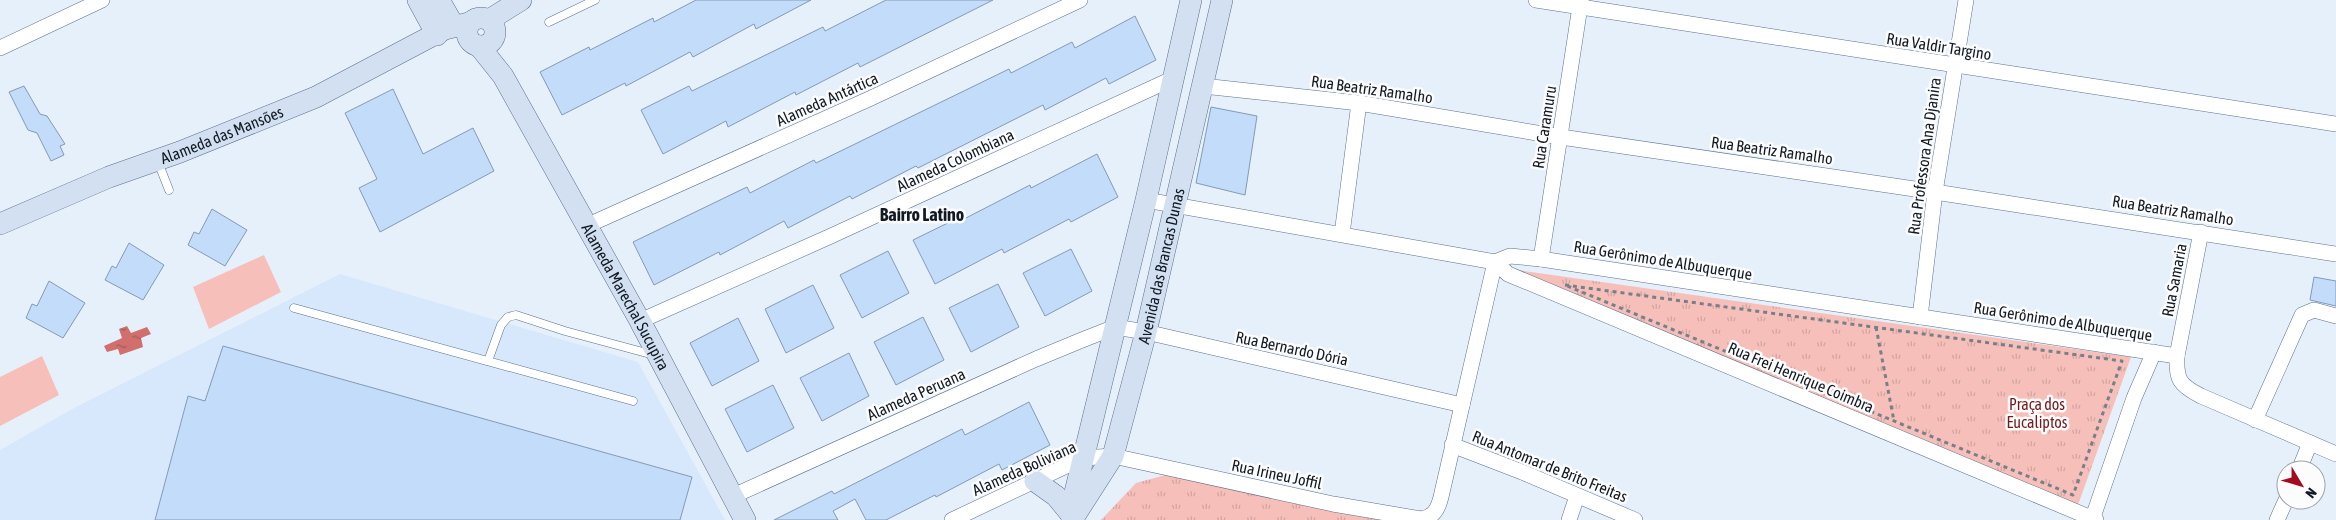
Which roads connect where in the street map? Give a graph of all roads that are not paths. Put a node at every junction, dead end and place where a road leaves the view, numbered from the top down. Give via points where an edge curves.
1 (102, 0) edge
2 (418, 0) edge
3 (439, 0) edge
4 (596, 0) edge
5 (1080, 0) edge
6 (1191, 0) edge
7 (1222, 0) edge
8 (1536, 0) edge
9 (1966, 0) edge
10 (518, 2) edge
11 (1581, 3) edge
12 (549, 22) dead end
13 (473, 33) junction
14 (0, 48) edge
15 (1954, 66) junction
16 (1174, 78) junction
17 (1203, 86) junction
18 (1358, 103) junction
19 (2336, 124) edge
20 (1561, 137) junction
21 (158, 160) junction
22 (169, 190) dead end
23 (1935, 192) junction
24 (1146, 200) junction
25 (1175, 206) junction
26 (0, 224) edge
27 (586, 226) junction
28 (2201, 232) junction
29 (1342, 234) junction
30 (2336, 254) edge
31 (1541, 259) junction
32 (1495, 262) junction
33 (294, 308) dead end
34 (2336, 316) edge
35 (1920, 317) junction
36 (640, 321) junction
37 (1115, 328) junction
38 (1146, 332) junction
39 (2154, 352) junction
40 (658, 356) junction
41 (2177, 356) junction
42 (488, 361) junction
43 (633, 401) dead end
44 (1462, 405) junction
45 (2255, 420) junction
46 (2310, 443) junction
47 (1452, 446) junction
48 (2336, 454) edge
49 (1113, 456) junction
50 (1084, 458) junction
51 (2303, 460) edge
52 (1035, 481) junction
53 (733, 496) junction
54 (1577, 496) junction
55 (1070, 518) edge
56 (2094, 519) edge
57 (746, 520) edge
58 (952, 520) edge
59 (1569, 520) edge
60 (1634, 520) edge

1 - 14 street
2 - 13 street
3 - 13 street
4 - 12 lane
5 - 27 street, Alameda Antártica
6 - 16 street, Avenida das Brancas Dunas
7 - 17 street, Avenida das Brancas Dunas
8 - 11 street, Rua Valdir Targino
9 - 15 street, Rua Professora Ana Djanira
10 - 13 street, Alameda das Mansões
11 - 15 street, Rua Valdir Targino
11 - 20 street, Rua Caramuru
13 - 21 street, Alameda das Mansões
13 - 27 street, Alameda Marechal Sucupira via 503,76
15 - 19 street, Rua Valdir Targino
15 - 23 street, Rua Professora Ana Djanira
16 - 24 street, Avenida das Brancas Dunas
16 - 36 street, Alameda Colombiana
17 - 18 street, Rua Beatriz Ramalho
17 - 25 street, Avenida das Brancas Dunas
18 - 20 street, Rua Beatriz Ramalho
18 - 29 street
20 - 23 street, Rua Beatriz Ramalho
20 - 31 street, Rua Caramuru
21 - 22 lane
21 - 26 street, Alameda das Mansões via 109,177
23 - 28 street, Rua Beatriz Ramalho
23 - 35 street, Rua Professora Ana Djanira
24 - 25 street, Rua Gerônimo de Albuquerque
24 - 37 street, Avenida das Brancas Dunas
25 - 29 street, Rua Gerônimo de Albuquerque
25 - 38 street, Avenida das Brancas Dunas
27 - 36 street, Alameda Marechal Sucupira
28 - 30 street, Rua Beatriz Ramalho
28 - 41 street, Rua Samaria
29 - 32 street, Rua Gerônimo de Albuquerque
31 - 32 street, Rua Gerônimo de Albuquerque via 1510,256
31 - 35 street, Rua Gerônimo de Albuquerque
32 - 44 street
32 - 56 street, Rua Frei Henrique Coimbra via 1508,274
33 - 42 lane
34 - 45 street via 2314,310 2298,320
35 - 39 street, Rua Gerônimo de Albuquerque
36 - 40 street, Alameda Marechal Sucupira
37 - 38 street, Rua Bernardo Dória
37 - 50 street, Avenida das Brancas Dunas
37 - 53 street, Alameda Peruana via 1036,358
38 - 44 street, Rua Bernardo Dória
38 - 49 street, Avenida das Brancas Dunas
39 - 41 street, Rua Gerônimo de Albuquerque
39 - 56 street via 2134,398
40 - 42 lane via 516,315 508,317 501,325
40 - 53 street, Alameda Marechal Sucupira
41 - 45 street, Rua Samaria via 2182,385
42 - 43 lane
44 - 47 street
45 - 46 street
46 - 48 street
46 - 51 street
47 - 49 street, Rua Irineu Joffil via 1438,507 1433,514 1421,519 1333,504
47 - 54 street, Rua Antomar de Brito Freitas
49 - 50 street, Alameda Boliviana
49 - 55 street, Avenida das Brancas Dunas
50 - 52 street, Alameda Boliviana
50 - 55 street, Avenida das Brancas Dunas
52 - 55 street via 1056,496
52 - 58 street, Alameda Boliviana
53 - 57 street, Alameda Marechal Sucupira
54 - 59 street
54 - 60 street, Rua Antomar de Brito Freitas

